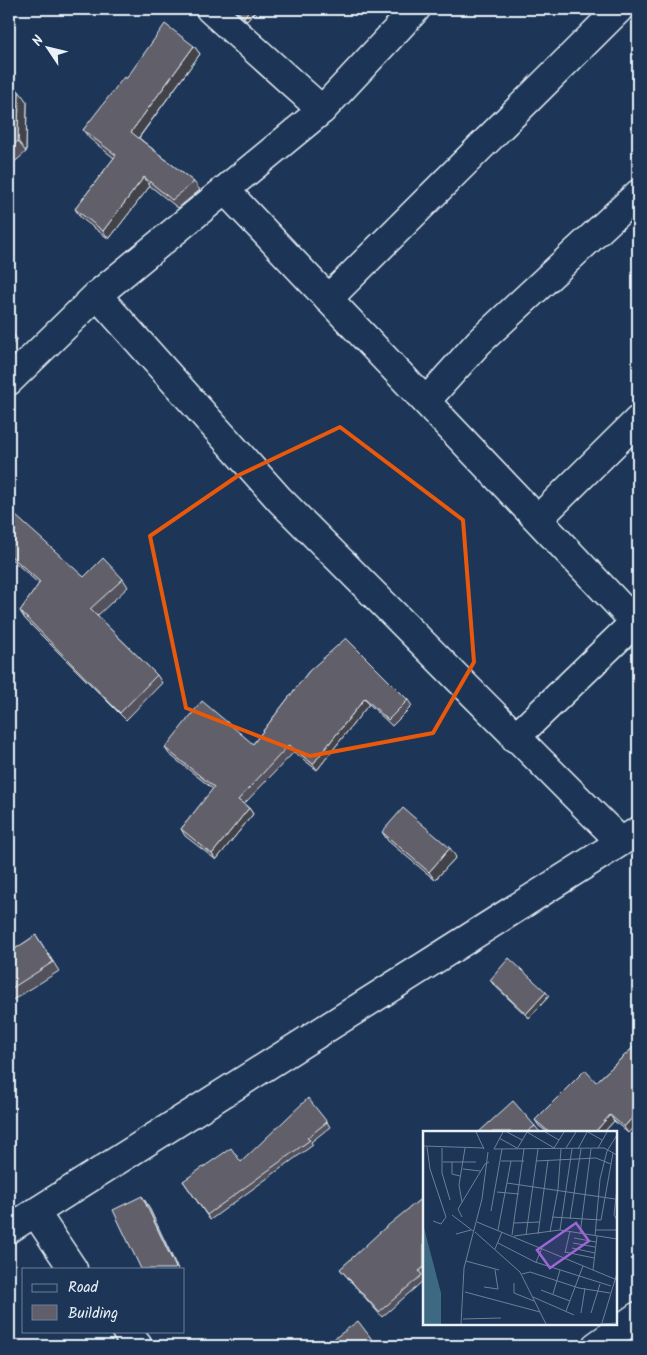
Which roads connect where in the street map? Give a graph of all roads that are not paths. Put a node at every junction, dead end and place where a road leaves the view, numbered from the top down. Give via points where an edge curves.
1 (210, 9) edge
2 (416, 9) edge
3 (619, 9) edge
4 (322, 110) junction
5 (225, 190) junction
6 (638, 194) edge
7 (97, 295) junction
8 (328, 299) junction
9 (9, 381) edge
10 (426, 401) junction
11 (638, 420) edge
12 (538, 519) junction
13 (637, 620) edge
14 (515, 738) junction
15 (629, 836) edge
16 (36, 1212) junction
17 (9, 1229) edge
18 (72, 1268) edge
19 (638, 1316) edge
20 (127, 1332) edge
21 (138, 1346) edge
22 (596, 1346) edge

1 - 4 street
2 - 4 street
3 - 8 street
4 - 5 street
5 - 7 street
5 - 8 street
6 - 10 street via 480,342
7 - 9 street
7 - 14 street via 280,500
8 - 10 street
10 - 12 street
11 - 12 street
12 - 13 street
13 - 14 street
14 - 15 street
15 - 16 street
16 - 17 street
16 - 18 street
19 - 22 street
20 - 21 street

